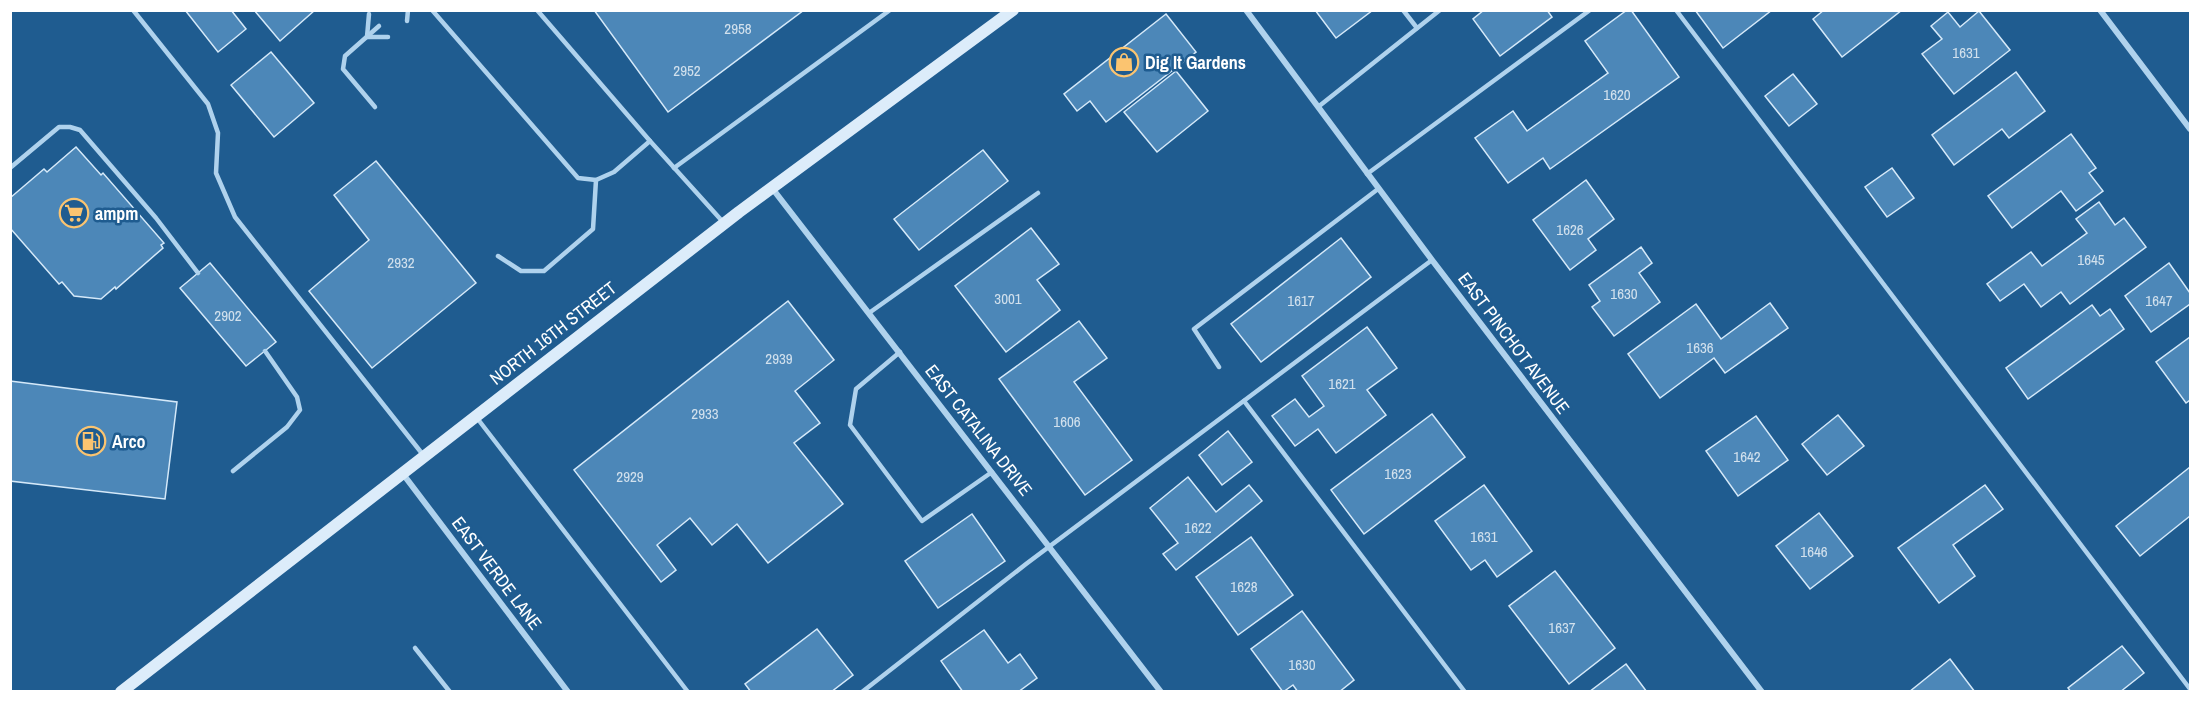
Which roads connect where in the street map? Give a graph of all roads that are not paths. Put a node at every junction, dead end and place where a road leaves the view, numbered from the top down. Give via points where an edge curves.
1 (133, 10) edge
2 (408, 10) edge
3 (432, 10) edge
4 (537, 10) edge
5 (890, 10) edge
6 (1013, 10) edge
7 (1246, 10) edge
8 (1403, 10) edge
9 (1440, 10) edge
10 (1590, 10) edge
11 (1676, 10) edge
12 (2100, 10) edge
13 (369, 14) dead end
14 (407, 21) dead end
15 (379, 27) dead end
16 (1418, 28) junction
17 (367, 37) junction
18 (388, 37) dead end
19 (375, 107) dead end
20 (1318, 107) junction
21 (2190, 129) edge
22 (650, 141) junction
23 (10, 168) edge
24 (674, 168) junction
25 (1367, 174) junction
26 (596, 180) junction
27 (772, 187) junction
28 (1378, 189) junction
29 (1038, 193) dead end
30 (724, 224) junction
31 (498, 256) dead end
32 (1432, 260) junction
33 (198, 273) dead end
34 (869, 313) junction
35 (265, 351) dead end
36 (900, 352) junction
37 (1219, 367) dead end
38 (1244, 401) junction
39 (475, 417) junction
40 (424, 456) junction
41 (233, 471) dead end
42 (992, 472) junction
43 (402, 473) junction
44 (1049, 546) junction
45 (415, 648) dead end
46 (2190, 689) edge
47 (864, 691) edge
48 (121, 692) edge
49 (450, 692) edge
50 (568, 692) edge
51 (688, 692) edge
52 (1161, 692) edge
53 (1465, 692) edge
54 (1762, 692) edge

1 - 40 lane via 208,104 218,133 216,173 235,217
2 - 14 lane
3 - 26 lane via 578,178
4 - 22 lane
5 - 24 lane
6 - 27 main road, NORTH 16TH STREET
7 - 20 street, EAST PINCHOT AVENUE
8 - 16 lane
9 - 16 lane
10 - 25 lane
11 - 46 lane
12 - 21 street
13 - 17 lane
15 - 17 lane
16 - 20 lane
17 - 18 lane
17 - 19 lane via 345,56 343,69
20 - 25 street, EAST PINCHOT AVENUE
22 - 24 lane
22 - 26 lane via 614,172
23 - 33 lane via 59,127 80,130
24 - 30 lane
25 - 28 street, EAST PINCHOT AVENUE
26 - 31 lane via 593,229 544,271 520,271
27 - 30 main road, NORTH 16TH STREET
27 - 34 street, EAST CATALINA DRIVE
28 - 32 street, EAST PINCHOT AVENUE
28 - 37 lane via 1194,329
29 - 34 lane
30 - 39 main road, NORTH 16TH STREET
32 - 38 lane
32 - 54 street, EAST PINCHOT AVENUE
34 - 36 street, EAST CATALINA DRIVE
35 - 41 lane via 297,397 300,410 287,427
36 - 42 street, EAST CATALINA DRIVE
36 - 42 lane via 856,389 850,425 922,521
38 - 44 lane
38 - 53 lane
39 - 40 main road, NORTH 16TH STREET
39 - 51 lane
40 - 43 main road, NORTH 16TH STREET
42 - 44 street, EAST CATALINA DRIVE
43 - 48 main road, NORTH 16TH STREET
43 - 50 street, EAST VERDE LANE
44 - 47 lane
44 - 52 street, EAST CATALINA DRIVE
45 - 49 lane

